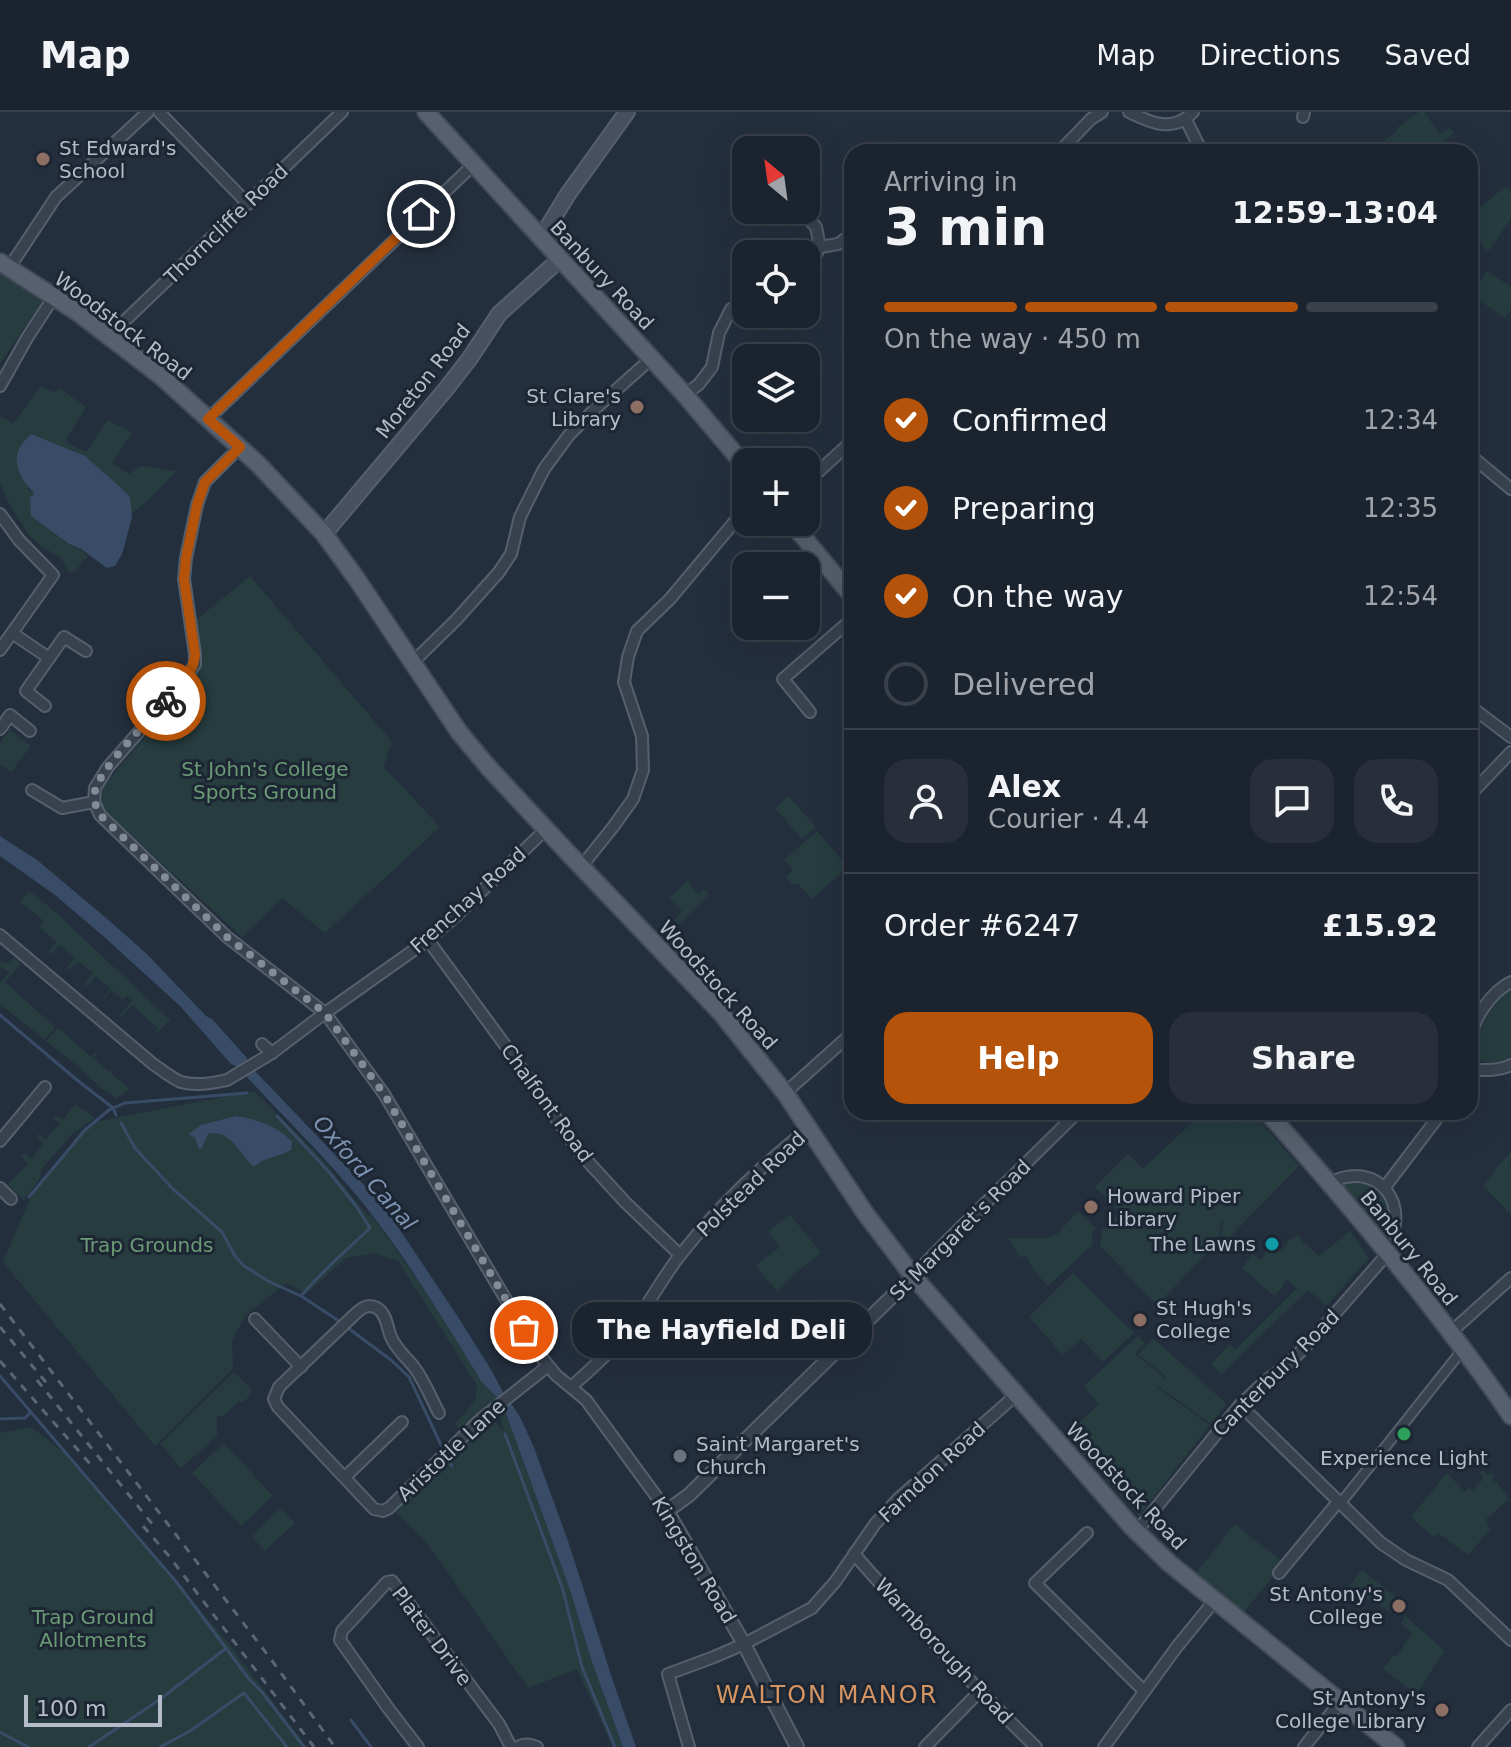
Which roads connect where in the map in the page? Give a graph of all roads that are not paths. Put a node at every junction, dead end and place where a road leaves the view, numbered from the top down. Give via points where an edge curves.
1 (148, 112) edge
2 (159, 112) edge
3 (342, 112) edge
4 (426, 112) edge
5 (627, 112) edge
6 (1102, 112) edge
7 (1129, 112) edge
8 (1190, 116) edge
9 (1067, 144) edge
10 (1199, 144) edge
11 (474, 164) junction
12 (248, 204) junction
13 (541, 238) junction
14 (844, 240) edge
15 (820, 247) edge
16 (560, 259) junction
17 (5, 265) edge
18 (53, 298) junction
19 (732, 309) edge
20 (109, 336) junction
21 (652, 358) junction
22 (0, 386) edge
23 (685, 395) junction
24 (208, 419) junction
25 (240, 447) junction
26 (844, 448) edge
27 (732, 450) edge
28 (1478, 462) edge
29 (820, 470) edge
30 (1511, 489) edge
31 (0, 514) edge
32 (732, 525) edge
33 (324, 534) junction
34 (803, 536) edge
35 (844, 586) edge
36 (844, 626) edge
37 (12, 633) junction
38 (0, 650) edge
39 (86, 651) dead end
40 (49, 658) junction
41 (412, 663) junction
42 (45, 706) dead end
43 (810, 712) dead end
44 (1478, 712) edge
45 (0, 729) edge
46 (30, 731) dead end
47 (1511, 737) edge
48 (1511, 752) edge
49 (1478, 787) edge
50 (32, 790) dead end
51 (94, 802) junction
52 (546, 829) junction
53 (581, 867) junction
54 (0, 935) edge
55 (428, 940) junction
56 (1511, 982) edge
57 (325, 1013) junction
58 (1478, 1018) edge
59 (844, 1040) edge
60 (262, 1044) dead end
61 (272, 1053) junction
62 (1511, 1065) edge
63 (1478, 1071) edge
64 (45, 1087) dead end
65 (785, 1093) junction
66 (1070, 1120) edge
67 (1274, 1120) edge
68 (1436, 1120) edge
69 (809, 1128) junction
70 (0, 1141) edge
71 (1330, 1183) junction
72 (1385, 1187) junction
73 (0, 1188) edge
74 (11, 1199) dead end
75 (1387, 1251) junction
76 (680, 1255) junction
77 (913, 1276) junction
78 (1511, 1278) edge
79 (255, 1319) dead end
80 (1451, 1332) junction
81 (1463, 1348) junction
82 (301, 1367) junction
83 (552, 1370) junction
84 (576, 1383) junction
85 (1016, 1395) junction
86 (1240, 1405) junction
87 (439, 1413) dead end
88 (1511, 1416) edge
89 (402, 1422) dead end
90 (345, 1477) junction
91 (1339, 1503) junction
92 (667, 1511) junction
93 (1137, 1531) junction
94 (1087, 1533) dead end
95 (854, 1554) junction
96 (1279, 1573) dead end
97 (1215, 1600) junction
98 (1511, 1640) edge
99 (744, 1644) junction
100 (1144, 1691) junction
101 (979, 1692) junction
102 (1341, 1701) junction
103 (1511, 1710) edge
104 (418, 1747) edge
105 (511, 1747) edge
106 (518, 1747) edge
107 (537, 1747) edge
108 (689, 1747) edge
109 (797, 1747) edge
110 (925, 1747) edge
111 (1036, 1747) edge
112 (1104, 1747) edge
113 (1304, 1747) edge
114 (1396, 1747) edge
115 (1478, 1747) edge

1 - 17 street via 56,197
2 - 12 street
3 - 12 street, Thorncliffe Road
4 - 11 main road, Banbury Road
5 - 13 main road
6 - 9 street
7 - 8 street via 1157,124
8 - 10 street
11 - 13 main road, Banbury Road
11 - 24 street
12 - 20 street, Thorncliffe Road
13 - 16 main road, Banbury Road
14 - 15 street
16 - 21 main road, Banbury Road
16 - 33 main road, Moreton Road via 499,314 446,389
17 - 18 main road, Woodstock Road
18 - 20 main road, Woodstock Road
18 - 22 street
19 - 23 street via 719,333 712,367
20 - 24 main road, Woodstock Road
21 - 23 main road, Banbury Road
21 - 41 street via 569,435 544,469 499,572
23 - 27 main road, Banbury Road
24 - 25 main road, Woodstock Road
25 - 33 main road, Woodstock Road
25 - 51 street via 205,482 186,558 195,664 108,767 95,788
26 - 29 street
28 - 30 street
31 - 37 street via 53,575
32 - 53 street via 637,631 624,682 642,736 643,770 633,799
33 - 41 main road, Woodstock Road
34 - 35 main road
36 - 43 street via 783,679
37 - 38 street
37 - 40 street
39 - 40 street via 64,637
40 - 42 street via 26,691
41 - 52 main road, Woodstock Road via 459,732
44 - 47 street
45 - 46 street via 10,715
48 - 49 street
50 - 51 street via 62,808
51 - 57 street, Kingston Road via 100,815 216,927
52 - 53 main road, Woodstock Road
52 - 55 street, Frenchay Road
53 - 65 main road, Woodstock Road via 721,1013
54 - 61 street, Frenchay Road via 179,1081 227,1080
55 - 57 street, Frenchay Road
55 - 76 street, Chalfont Road via 581,1154
56 - 58 street
57 - 61 street, Frenchay Road
57 - 83 street, Kingston Road via 384,1094
59 - 65 street
60 - 61 street
62 - 63 street
64 - 70 street
65 - 69 main road, Woodstock Road
66 - 77 street, St Margaret's Road
67 - 71 main road, Banbury Road
68 - 72 street
69 - 76 street, Polstead Road via 738,1191
69 - 77 main road, Woodstock Road
71 - 72 street via 1357,1177
71 - 75 main road, Banbury Road
72 - 75 street via 1396,1221
73 - 74 street
75 - 80 main road, Banbury Road
75 - 86 street, Canterbury Road via 1312,1340
76 - 84 street, Polstead Road via 629,1330
77 - 85 main road, Woodstock Road
77 - 92 street, St Margaret's Road
78 - 80 street
79 - 82 street
80 - 81 main road, Banbury Road
81 - 88 main road, Banbury Road
81 - 91 street
82 - 87 street via 361,1308 376,1308
82 - 90 street via 274,1399
83 - 84 street, Kingston Road
83 - 90 street, Aristotle Lane via 495,1407 389,1508 374,1509
84 - 92 street, Kingston Road
85 - 93 main road, Woodstock Road
85 - 95 street, Farndon Road via 898,1499
86 - 91 street
86 - 93 street, Canterbury Road
89 - 90 street
91 - 96 street
91 - 98 street via 1381,1543 1448,1580
92 - 99 street, Kingston Road
93 - 97 main road, Woodstock Road
94 - 100 street via 1035,1583
95 - 99 street, Farndon Road via 812,1608
95 - 101 street, Warnborough Road
97 - 100 street
97 - 102 main road, Woodstock Road
99 - 108 street, Farndon Road via 668,1674
99 - 109 street, Kingston Road
100 - 112 street
101 - 110 street
101 - 111 street, Warnborough Road
102 - 113 street
102 - 114 main road, Woodstock Road
103 - 115 street
104 - 105 street, Plater Drive via 340,1640 342,1631 392,1581
106 - 107 street

